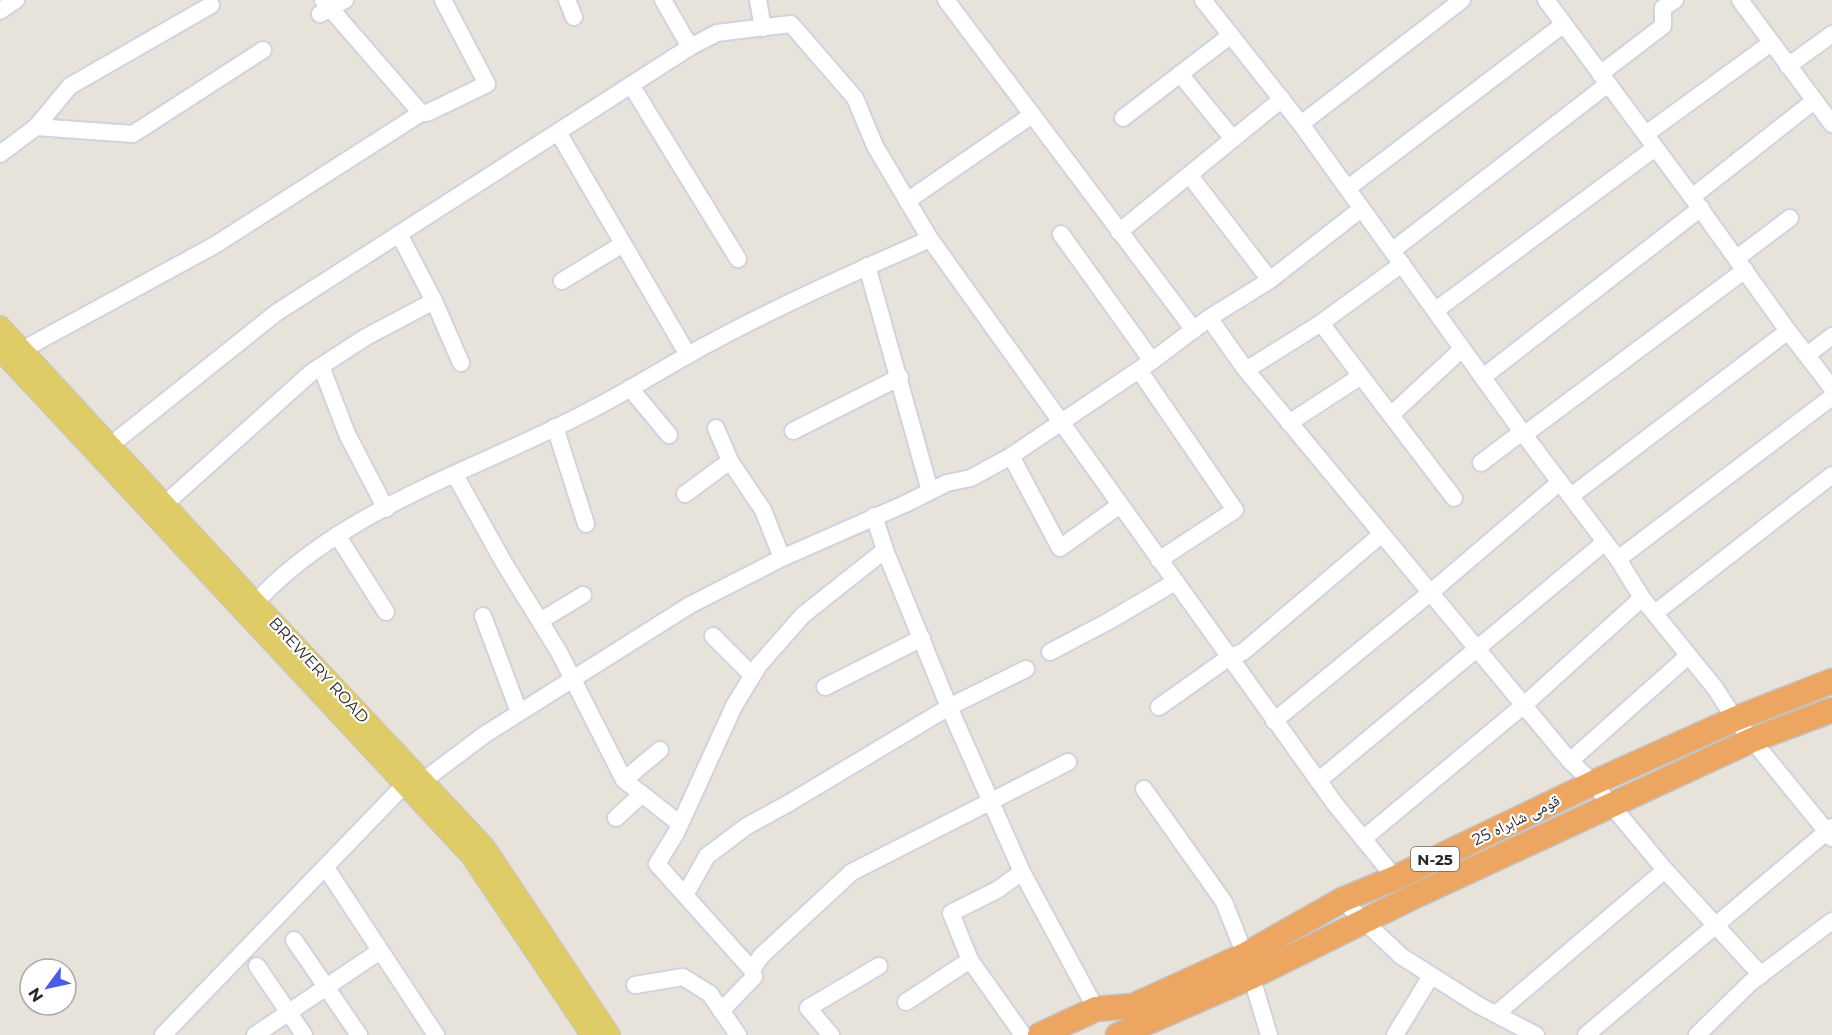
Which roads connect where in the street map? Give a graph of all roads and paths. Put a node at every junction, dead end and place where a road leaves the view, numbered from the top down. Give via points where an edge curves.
1 (16, 0) edge
2 (443, 0) edge
3 (567, 0) edge
4 (663, 0) edge
5 (758, 0) edge
6 (946, 0) edge
7 (1203, 0) edge
8 (1462, 0) edge
9 (1546, 0) edge
10 (1675, 0) edge
11 (1740, 0) edge
12 (211, 5) dead end
13 (330, 5) edge
14 (0, 11) edge
15 (574, 17) dead end
16 (1564, 24) junction
17 (763, 28) junction
18 (1832, 34) edge
19 (1231, 35) junction
20 (1771, 44) junction
21 (690, 47) junction
22 (263, 50) dead end
23 (1788, 66) junction
24 (1180, 74) junction
25 (1604, 79) junction
26 (631, 85) junction
27 (1282, 99) junction
28 (1814, 100) junction
29 (421, 113) junction
30 (1032, 116) junction
31 (1123, 118) dead end
32 (1301, 124) junction
33 (1832, 124) edge
34 (36, 127) junction
35 (558, 132) junction
36 (1233, 139) junction
37 (1651, 141) junction
38 (0, 154) edge
39 (1190, 176) junction
40 (1348, 188) junction
41 (907, 201) junction
42 (1696, 202) junction
43 (1361, 209) junction
44 (1790, 218) dead end
45 (1119, 232) junction
46 (399, 234) junction
47 (1061, 234) dead end
48 (930, 239) junction
49 (623, 244) junction
50 (1398, 257) junction
51 (738, 259) dead end
52 (1741, 264) junction
53 (867, 266) junction
54 (1270, 280) junction
55 (562, 281) dead end
56 (434, 301) junction
57 (1436, 310) junction
58 (1209, 318) junction
59 (1321, 322) junction
60 (0, 326) edge
61 (1194, 330) junction
62 (1788, 331) junction
63 (1832, 336) edge
64 (1462, 349) junction
65 (0, 350) edge
66 (22, 350) junction
67 (687, 355) junction
68 (1807, 355) junction
69 (461, 363) dead end
70 (1146, 365) junction
71 (321, 366) junction
72 (1246, 370) junction
73 (1361, 376) junction
74 (900, 377) junction
75 (1484, 377) junction
76 (630, 388) junction
77 (1832, 388) edge
78 (1832, 397) edge
79 (1391, 415) junction
80 (1060, 422) junction
81 (1289, 423) junction
82 (555, 427) junction
83 (716, 428) dead end
84 (794, 431) dead end
85 (1523, 433) junction
86 (669, 435) dead end
87 (104, 450) junction
88 (1011, 456) junction
89 (730, 461) junction
90 (1481, 464) dead end
91 (455, 475) junction
92 (1832, 475) edge
93 (1560, 482) junction
94 (930, 491) junction
95 (685, 494) dead end
96 (1571, 496) junction
97 (1455, 498) dead end
98 (1120, 505) junction
99 (386, 508) junction
100 (159, 509) junction
101 (874, 516) junction
102 (586, 524) dead end
103 (1382, 534) junction
104 (337, 535) junction
105 (1605, 542) junction
106 (885, 550) junction
107 (782, 558) junction
108 (1618, 559) junction
109 (1159, 560) junction
110 (1175, 582) junction
111 (1430, 592) junction
112 (582, 595) dead end
113 (1642, 597) junction
114 (250, 608) junction
115 (386, 612) dead end
116 (1654, 613) junction
117 (483, 616) dead end
118 (540, 621) junction
119 (713, 636) dead end
120 (921, 638) junction
121 (1477, 649) junction
122 (1050, 652) dead end
123 (1688, 656) junction
124 (1228, 658) junction
125 (1026, 669) dead end
126 (752, 675) junction
127 (572, 678) junction
128 (1832, 681) edge
129 (825, 687) dead end
130 (1524, 705) junction
131 (949, 707) junction
132 (1160, 707) dead end
133 (1832, 710) edge
134 (519, 712) junction
135 (1735, 719) junction
136 (1274, 721) junction
137 (1752, 740) junction
138 (660, 750) dead end
139 (1068, 762) dead end
140 (1570, 762) junction
141 (414, 779) junction
142 (624, 780) junction
143 (1318, 781) junction
144 (1593, 783) junction
145 (1144, 789) dead end
146 (642, 794) junction
147 (990, 801) junction
148 (1611, 806) junction
149 (616, 818) dead end
150 (680, 824) junction
151 (1830, 832) edge
152 (1363, 839) junction
153 (326, 868) junction
154 (1665, 870) junction
155 (1022, 872) junction
156 (1395, 878) junction
157 (686, 895) junction
158 (1342, 900) junction
159 (1364, 921) junction
160 (1832, 921) edge
161 (1715, 926) junction
162 (294, 940) dead end
163 (380, 951) junction
164 (970, 960) junction
165 (257, 966) dead end
166 (879, 966) dead end
167 (1248, 966) junction
168 (752, 970) junction
169 (1431, 975) junction
170 (1761, 975) junction
171 (635, 985) dead end
172 (326, 987) junction
173 (906, 1002) dead end
174 (1096, 1009) junction
175 (721, 1011) junction
176 (288, 1012) junction
177 (1496, 1014) junction
178 (1143, 1021) edge
179 (163, 1035) edge
180 (255, 1035) edge
181 (304, 1035) edge
182 (359, 1035) edge
183 (436, 1035) edge
184 (591, 1035) edge
185 (610, 1035) edge
186 (738, 1035) edge
187 (831, 1035) edge
188 (1023, 1035) edge
189 (1040, 1035) edge
190 (1118, 1035) edge
191 (1269, 1035) edge
192 (1395, 1035) edge
193 (1536, 1035) edge
194 (1586, 1035) edge
195 (1697, 1035) edge

1 - 14 street
2 - 29 street via 487,84
3 - 15 street
4 - 21 street
5 - 17 street
6 - 30 street
7 - 19 street
8 - 32 street
9 - 16 street
10 - 25 street via 1663,9 1663,26
11 - 20 street
12 - 34 street via 70,86
13 - 29 street
16 - 25 street
16 - 40 street
17 - 21 street via 717,33
17 - 41 street via 791,24 855,98 875,146
18 - 23 street
19 - 24 street
19 - 27 street
20 - 23 street
20 - 37 street
21 - 26 street
22 - 34 street via 133,134
23 - 28 street
24 - 31 street
24 - 36 street
25 - 37 street
25 - 50 street
26 - 35 street
26 - 51 street
27 - 32 street
27 - 36 street
28 - 33 street
28 - 42 street
29 - 66 street via 215,245
30 - 41 street
30 - 45 street
32 - 40 street
34 - 38 street
35 - 46 street
35 - 49 street
36 - 39 street
37 - 42 street
37 - 57 street
39 - 45 street
39 - 54 street
40 - 43 street
41 - 48 street
42 - 52 street
42 - 75 street
43 - 50 street
43 - 54 street
44 - 52 street
45 - 61 street
46 - 56 street
46 - 87 street via 276,313
47 - 70 street
48 - 53 street
48 - 80 street
49 - 55 street
49 - 67 street
50 - 57 street
50 - 59 street
52 - 62 street
52 - 85 street
53 - 67 street
53 - 74 street
54 - 58 street
56 - 69 street
56 - 71 street
57 - 64 street
58 - 61 street
58 - 72 street
59 - 72 street
59 - 73 street
60 - 66 main road, BREWERY ROAD
61 - 70 street
62 - 68 street
62 - 96 street
63 - 68 street
64 - 75 street
64 - 79 street
65 - 87 main road, BREWERY ROAD
66 - 87 main road, BREWERY ROAD
67 - 76 street
68 - 77 street
70 - 80 street
70 - 109 street via 1235,510
71 - 99 street via 346,434
71 - 100 street
72 - 81 street
73 - 79 street
73 - 81 street
74 - 84 street
74 - 94 street
75 - 85 street
76 - 82 street
76 - 86 street
78 - 108 street
79 - 97 street
80 - 88 street
80 - 98 street
81 - 103 street
82 - 91 street
82 - 102 street
83 - 89 street
85 - 90 street
85 - 93 street
87 - 100 main road, BREWERY ROAD
88 - 94 street via 971,478
88 - 98 street via 1060,548
89 - 95 street
89 - 107 street via 763,510
91 - 99 street
91 - 118 street
92 - 116 street
93 - 96 street
93 - 111 street
94 - 101 street
96 - 105 street
98 - 109 street
99 - 104 street
100 - 114 main road, BREWERY ROAD
101 - 106 street
101 - 107 street
103 - 111 street
103 - 124 street via 1243,652
104 - 114 street via 309,554
104 - 115 street
105 - 108 street
105 - 121 street
106 - 120 street
106 - 126 street via 803,615
107 - 127 street via 690,605
108 - 113 street
109 - 110 street
110 - 122 street
110 - 124 street
111 - 121 street
111 - 136 street
112 - 118 street
113 - 116 street
113 - 130 street
114 - 141 main road, BREWERY ROAD
116 - 123 street
117 - 134 street
118 - 127 street
119 - 126 street
120 - 129 street
120 - 131 street
121 - 130 street
121 - 143 street
123 - 135 street
123 - 140 street
124 - 132 street
124 - 136 street
125 - 131 street
126 - 150 street
127 - 134 street
127 - 142 street
128 - 135 highway, قومی شاہراہ 25 / N-25
130 - 140 street
130 - 152 street
131 - 147 street
131 - 157 street via 747,826 707,856
133 - 137 highway, قومی شاہراہ 25 / N-25
134 - 141 street
135 - 137 street
135 - 144 highway, قومی شاہراہ 25 / N-25
136 - 143 street
137 - 148 highway, قومی شاہراہ 25 / N-25
137 - 151 street
138 - 142 street
139 - 147 street
140 - 144 street
141 - 153 street
141 - 184 main road, BREWERY ROAD via 471,855
141 - 185 main road, BREWERY ROAD via 485,847
142 - 146 street
143 - 152 street
144 - 148 street
144 - 156 highway, قومی شاہراہ 25 / N-25
145 - 167 street via 1224,902
146 - 149 street
146 - 150 street
147 - 155 street
147 - 168 street via 852,872 761,956
148 - 154 street
148 - 159 highway, قومی شاہراہ 25 / N-25
150 - 157 street via 657,864
151 - 161 street
152 - 156 street
153 - 163 street
153 - 179 street
154 - 161 street
154 - 177 street
155 - 164 street via 998,890 951,913
155 - 174 street
156 - 158 highway, قومی شاہراہ 25 / N-25
157 - 168 street
158 - 159 street
158 - 167 highway, قومی شاہراہ 25 / N-25
159 - 167 highway, قومی شاہراہ 25 / N-25
159 - 169 street via 1401,956
160 - 170 street
161 - 170 street
161 - 194 street
162 - 172 street
163 - 172 street
163 - 183 street
164 - 173 street
164 - 188 street
165 - 176 street
166 - 187 street via 808,1008
167 - 178 highway, قومی شاہراہ 25 / N-25
167 - 191 street
168 - 175 street via 754,976
169 - 177 street
169 - 192 street
170 - 195 street
171 - 175 street via 683,977 710,994
172 - 176 street
172 - 182 street
174 - 178 highway, قومی شاہراہ 25 / N-25
174 - 189 highway, قومی شاہراہ 25 / N-25
175 - 186 street
176 - 180 street
176 - 181 street
177 - 193 street
178 - 190 highway, قومی شاہراہ 25 / N-25

